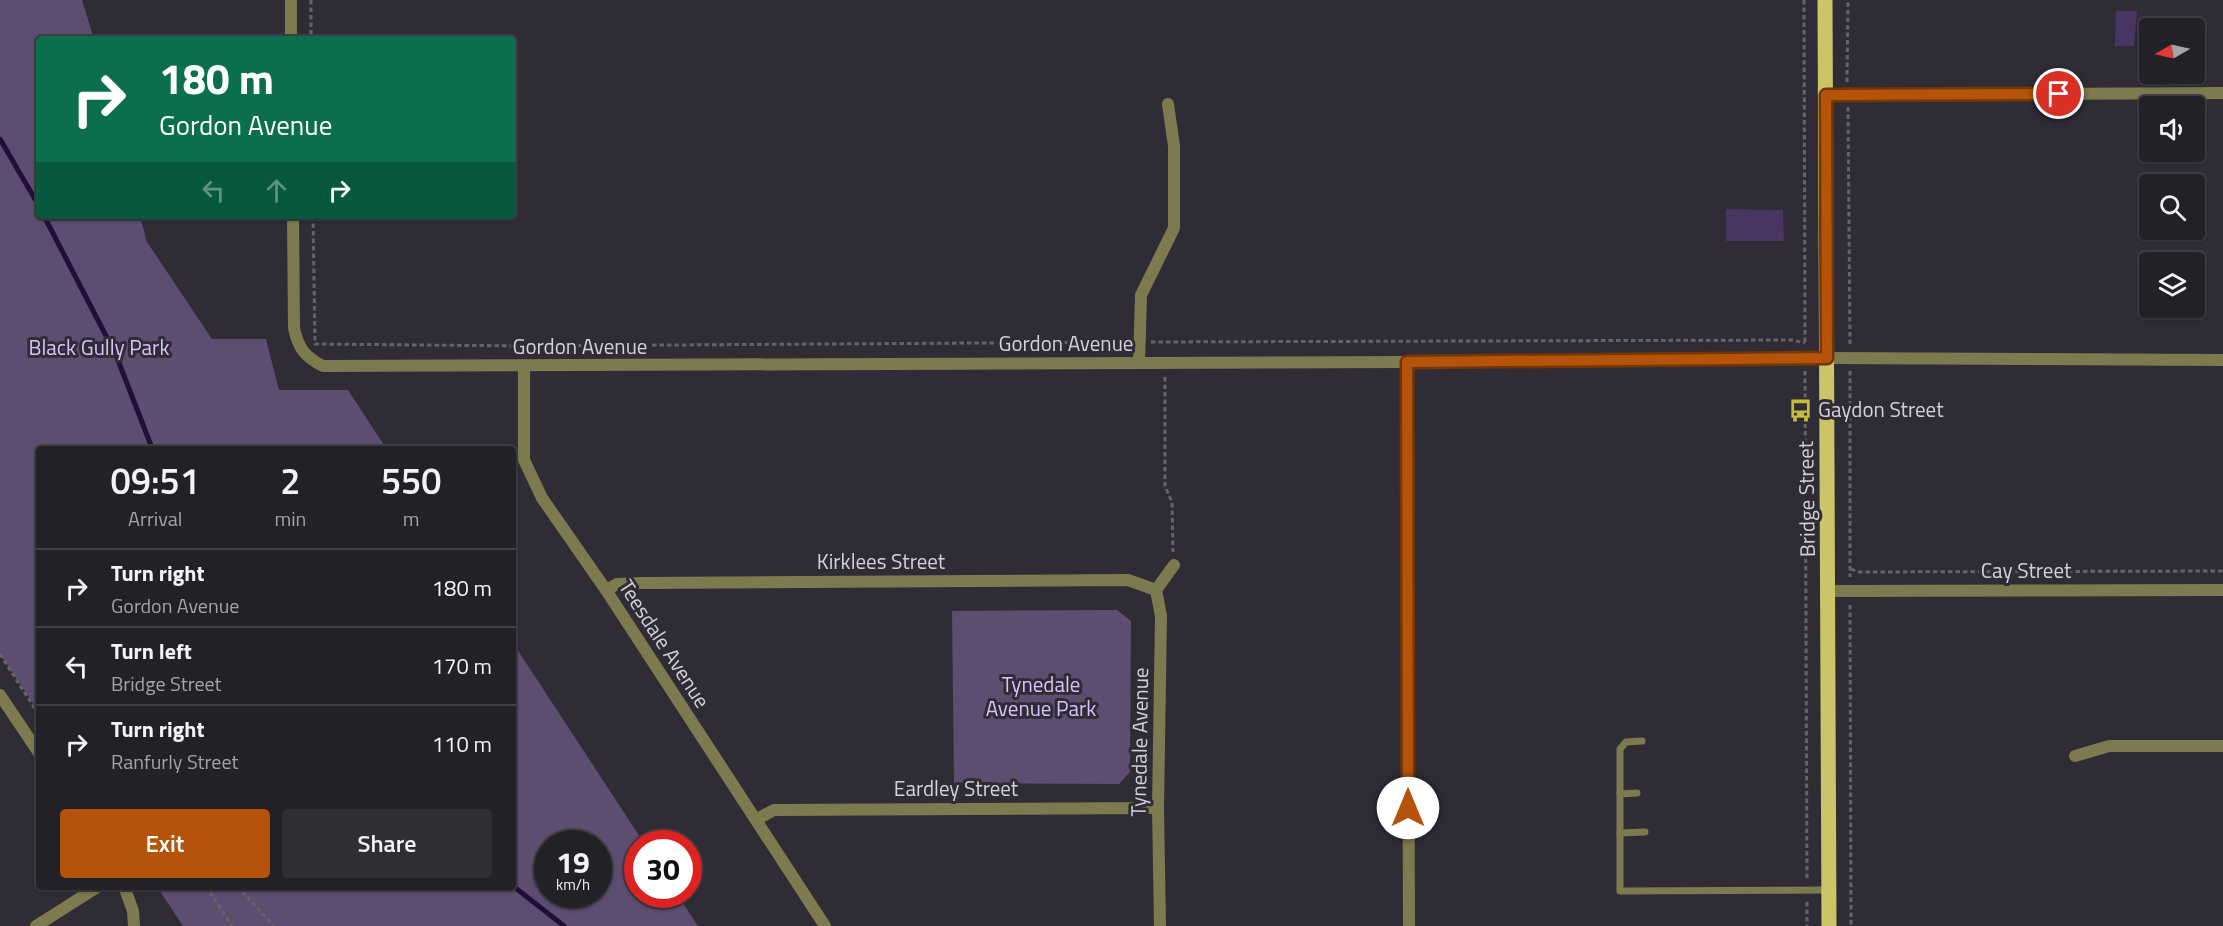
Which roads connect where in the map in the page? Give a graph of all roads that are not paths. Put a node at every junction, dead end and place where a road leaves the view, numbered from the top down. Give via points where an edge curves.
1 (291, 0) edge
2 (1825, 0) edge
3 (291, 36) edge
4 (2223, 93) edge
5 (1826, 95) junction
6 (1168, 104) dead end
7 (293, 219) edge
8 (1827, 358) junction
9 (2223, 360) edge
10 (1407, 362) junction
11 (1139, 363) junction
12 (524, 366) junction
13 (1174, 565) road end
14 (606, 590) junction
15 (1156, 590) junction
16 (2223, 590) edge
17 (1829, 591) junction
18 (2, 700) edge
19 (1642, 741) dead end
20 (2223, 746) edge
21 (36, 749) edge
22 (2075, 756) dead end
23 (1637, 793) dead end
24 (1620, 794) junction
25 (1158, 808) junction
26 (757, 819) junction
27 (1645, 832) dead end
28 (1620, 833) junction
29 (93, 890) edge
30 (125, 890) edge
31 (1828, 890) junction
32 (36, 926) edge
33 (134, 926) edge
34 (825, 926) edge
35 (1160, 926) edge
36 (1409, 926) edge
37 (1829, 926) edge

1 - 3 street
2 - 5 main road, Bridge Street
4 - 5 street
5 - 8 main road, Bridge Street
6 - 11 street via 1174,146 1174,228 1140,295
7 - 12 street, Gordon Avenue via 294,328 298,345 308,358 333,367
8 - 9 street
8 - 10 street, Gordon Avenue
8 - 17 main road, Bridge Street
10 - 11 street, Gordon Avenue
10 - 36 street
11 - 12 street, Gordon Avenue
12 - 14 street, Teesdale Avenue via 524,460 542,498
13 - 15 street
14 - 15 street, Kirklees Street via 617,584 641,583 1116,580
14 - 26 street, Teesdale Avenue
15 - 25 street, Tynedale Avenue via 1161,616
16 - 17 street, Cay Street
17 - 31 main road, Bridge Street
18 - 21 street
19 - 24 lane via 1626,742 1620,749
20 - 22 street via 2109,746
23 - 24 lane
24 - 28 lane
25 - 26 street, Eardley Street via 774,810
25 - 35 street, Tynedale Avenue
26 - 34 street, Teesdale Avenue
27 - 28 lane
28 - 31 lane via 1620,891
29 - 32 street
30 - 33 street
31 - 37 main road, Bridge Street

